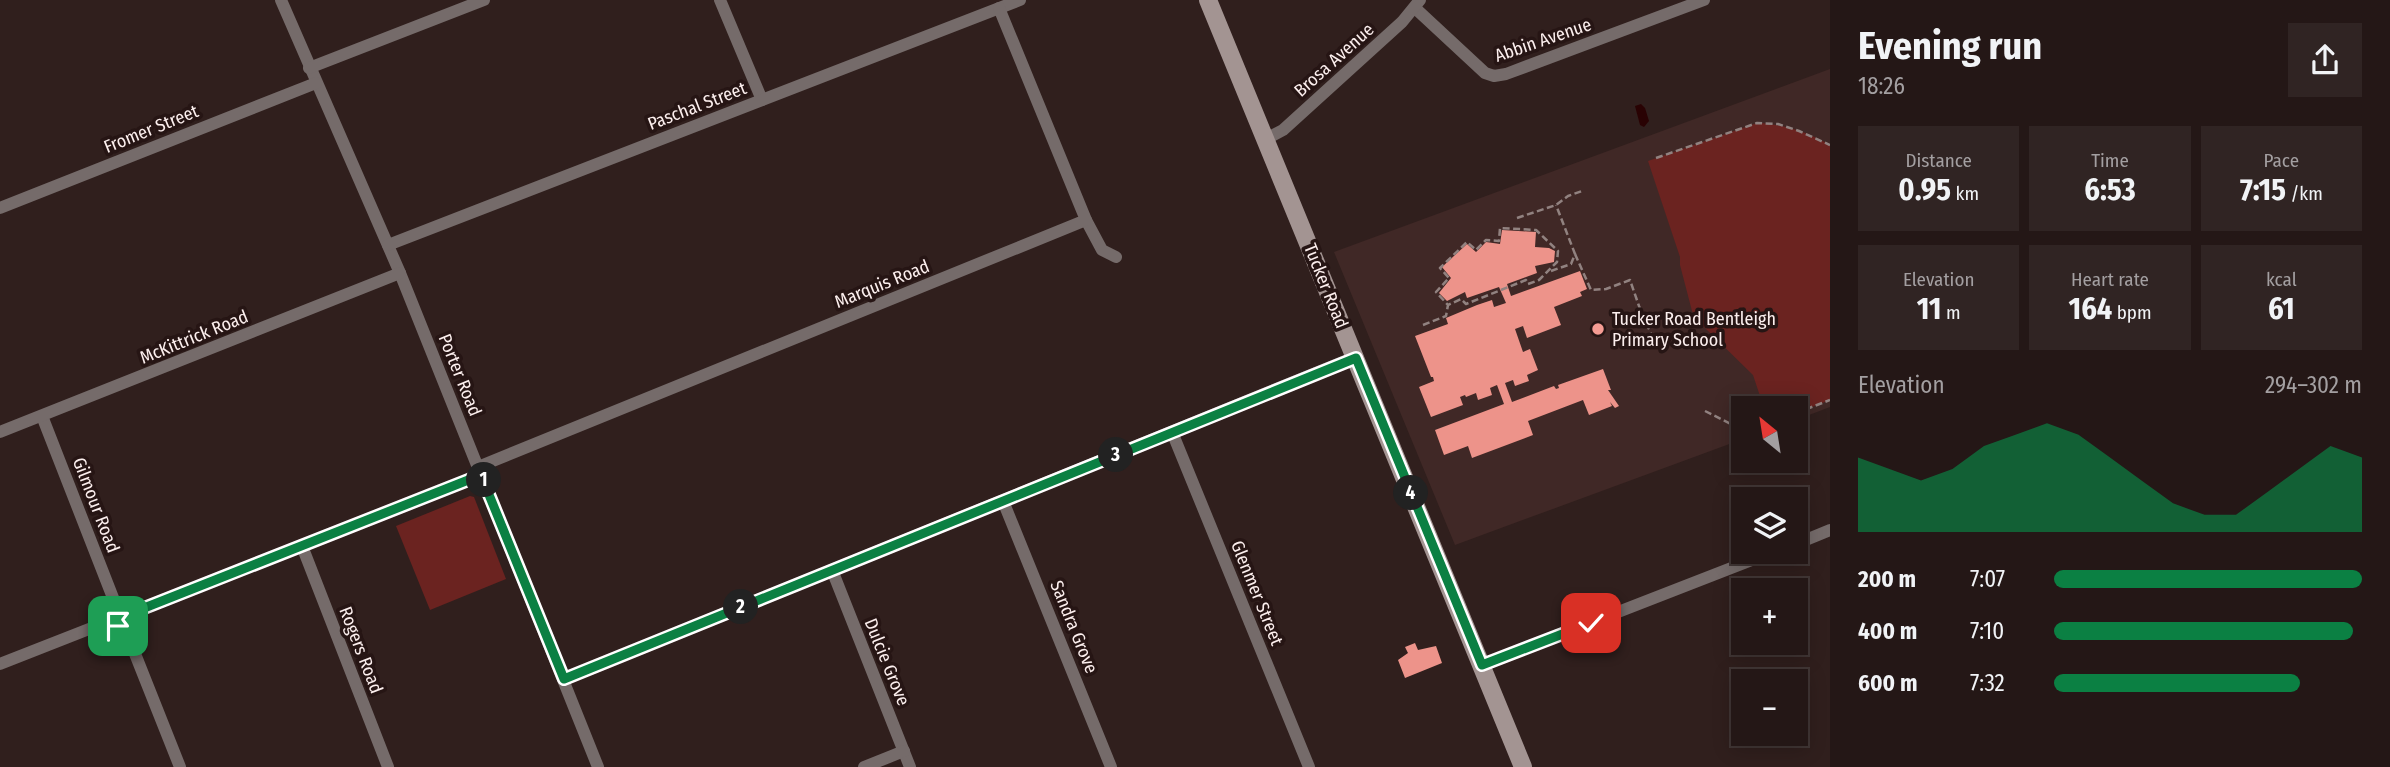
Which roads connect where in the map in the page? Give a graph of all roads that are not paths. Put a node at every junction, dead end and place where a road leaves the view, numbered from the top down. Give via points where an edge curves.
1 (281, 0) edge
2 (484, 0) edge
3 (720, 0) edge
4 (1020, 0) edge
5 (1208, 0) edge
6 (1704, 0) edge
7 (1417, 4) edge
8 (999, 8) junction
9 (309, 68) junction
10 (316, 83) junction
11 (762, 100) junction
12 (1266, 139) junction
13 (0, 208) edge
14 (1086, 220) junction
15 (388, 245) junction
16 (1116, 257) dead end
17 (400, 273) junction
18 (1356, 358) junction
19 (42, 416) junction
20 (0, 432) edge
21 (1172, 432) junction
22 (480, 471) junction
23 (1003, 500) junction
24 (1830, 530) edge
25 (1808, 539) edge
26 (302, 546) junction
27 (1742, 564) edge
28 (832, 570) junction
29 (130, 613) junction
30 (114, 614) junction
31 (124, 626) junction
32 (0, 664) edge
33 (1482, 665) junction
34 (564, 679) junction
35 (904, 751) junction
36 (180, 767) edge
37 (388, 767) edge
38 (598, 767) edge
39 (864, 767) edge
40 (910, 767) edge
41 (1111, 767) edge
42 (1309, 767) edge
43 (1523, 767) edge

1 - 9 street, Porter Road
2 - 9 street
3 - 11 street
4 - 8 street, Paschal Street
5 - 12 street, Tucker Road
6 - 7 street, Abbin Avenue via 1494,76 1480,69
7 - 12 street, Brosa Avenue via 1283,130
8 - 11 street, Paschal Street
8 - 14 street
9 - 10 street, Porter Road
10 - 13 street, Fromer Street
10 - 15 street, Porter Road
11 - 15 street, Paschal Street
12 - 18 street, Tucker Road
14 - 16 street via 1097,244
14 - 22 street, Marquis Road
15 - 17 street, Porter Road
17 - 19 street, McKittrick Road
17 - 22 street, Porter Road
18 - 21 street
18 - 33 street, Tucker Road
19 - 20 street, McKittrick Road
19 - 30 street, Gilmour Road
21 - 23 street
21 - 42 street, Glenmer Street
22 - 26 street, Marquis Road
22 - 34 street, Porter Road
23 - 28 street
23 - 41 street, Sandra Grove
24 - 25 street
26 - 29 street, Marquis Road
26 - 37 street, Rogers Road
27 - 33 street
28 - 34 street
28 - 35 street, Dulcie Grove
29 - 30 street via 123,608
29 - 31 street
30 - 31 street via 116,625
30 - 32 street
31 - 36 street
33 - 43 street, Tucker Road
34 - 38 street, Porter Road
35 - 39 street
35 - 40 street, Dulcie Grove

